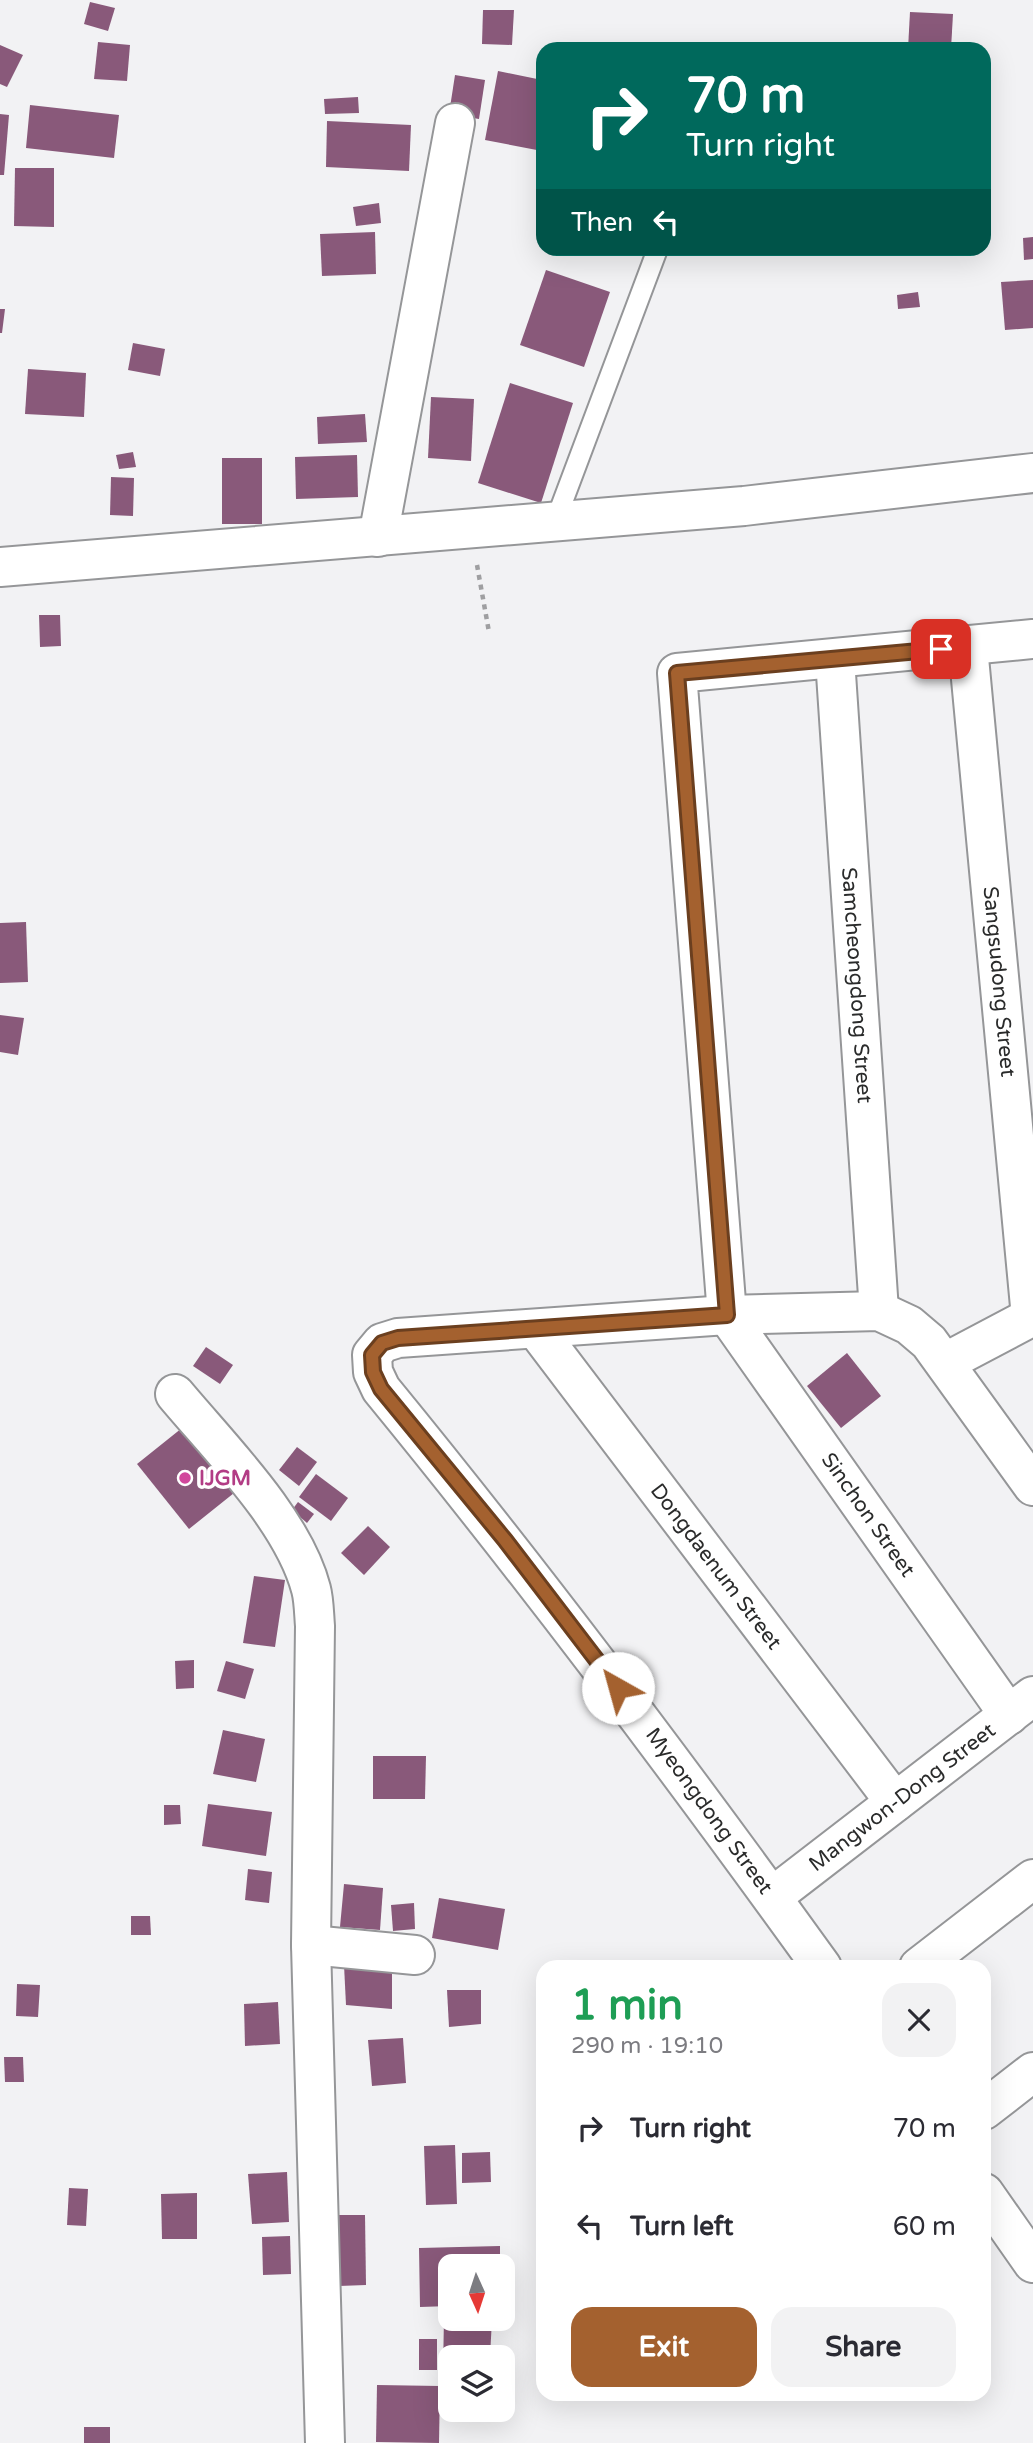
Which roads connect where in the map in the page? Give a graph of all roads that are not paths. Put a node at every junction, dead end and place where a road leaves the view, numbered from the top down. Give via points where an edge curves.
1 (455, 123) dead end
2 (655, 256) edge
3 (1033, 473) edge
4 (555, 522) junction
5 (377, 537) junction
6 (0, 566) edge
7 (1033, 639) edge
8 (968, 647) junction
9 (835, 659) junction
10 (879, 1311) junction
11 (727, 1315) junction
12 (1032, 1316) edge
13 (536, 1329) junction
14 (946, 1362) junction
15 (175, 1394) dead end
16 (1033, 1486) edge
17 (1021, 1706) edge
18 (895, 1802) junction
19 (1033, 1879) edge
20 (772, 1897) junction
21 (311, 1945) junction
22 (415, 1955) dead end
23 (817, 1960) edge
24 (928, 1960) edge
25 (1033, 2072) edge
26 (991, 2104) edge
27 (991, 2203) edge
28 (1033, 2263) edge
29 (325, 2443) edge

1 - 5 street
2 - 4 lane
3 - 4 street
4 - 5 street
5 - 6 street
7 - 8 street
8 - 9 street
8 - 12 street, Sangsudong Street
9 - 10 street, Samcheongdong Street
9 - 11 street via 677,673
10 - 11 street
10 - 14 street via 909,1325
11 - 13 street
11 - 17 street, Sinchon Street
12 - 14 street
13 - 18 street, Dongdaenum Street
13 - 20 street, Myeongdong Street via 398,1338 382,1343 372,1355 373,1372 381,1389 569,1624
14 - 16 street
15 - 21 street via 276,1516 311,1589 315,1626
17 - 18 street, Mangwon-Dong Street
18 - 20 street, Mangwon-Dong Street
19 - 24 street
20 - 23 street, Myeongdong Street
21 - 22 street
21 - 29 street
25 - 26 street
27 - 28 street

